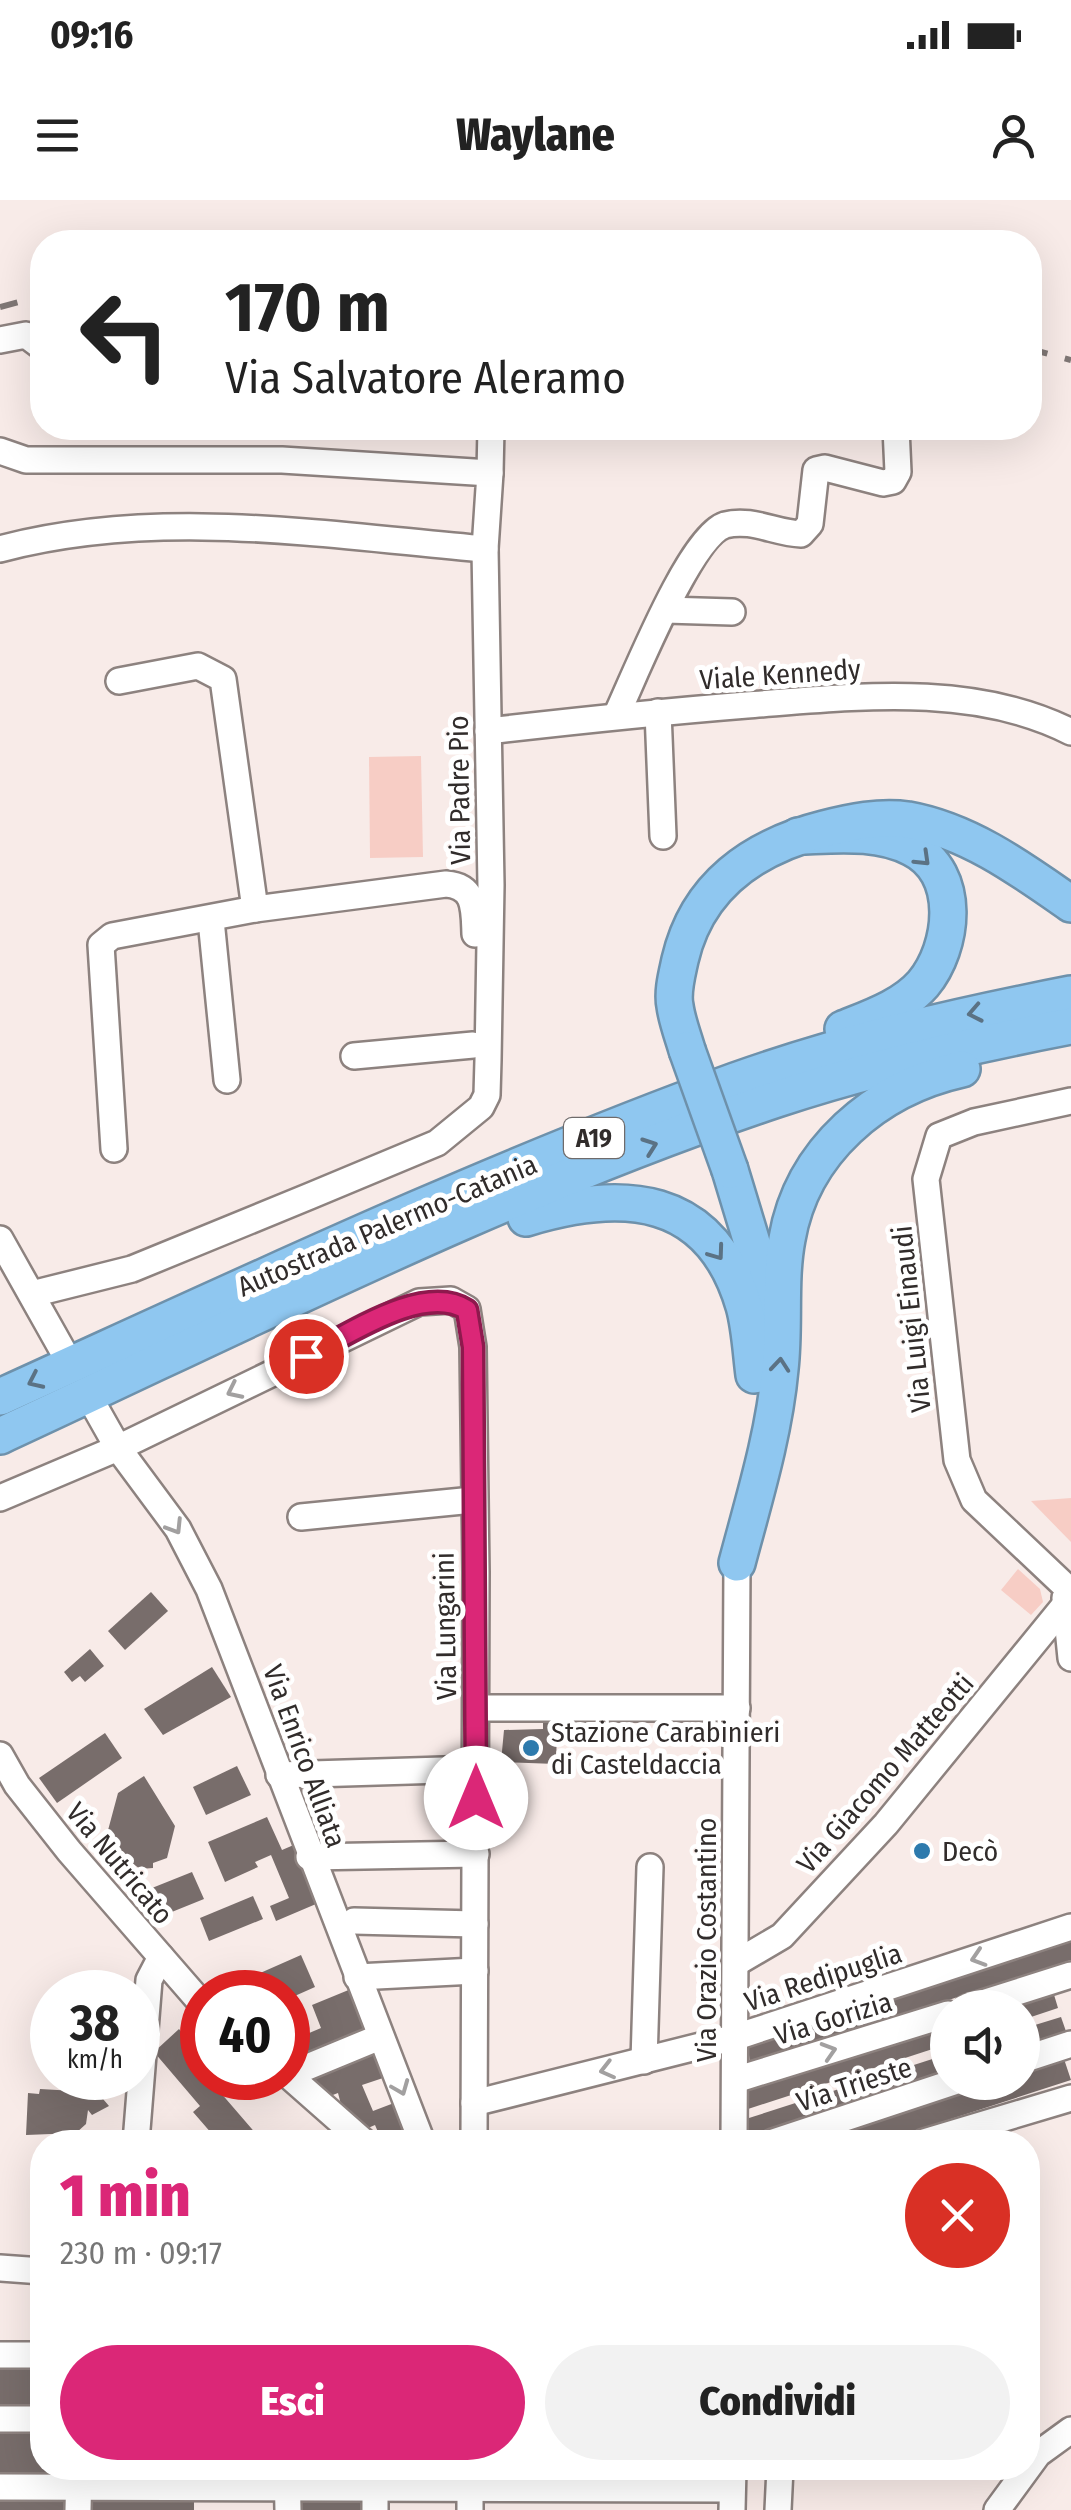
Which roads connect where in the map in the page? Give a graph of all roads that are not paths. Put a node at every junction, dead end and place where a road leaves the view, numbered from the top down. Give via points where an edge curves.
1 (30, 338) edge
2 (0, 340) edge
3 (491, 440) edge
4 (897, 440) edge
5 (0, 452) edge
6 (490, 473) junction
7 (0, 549) edge
8 (485, 549) junction
9 (666, 610) junction
10 (732, 612) dead end
11 (119, 682) dead end
12 (658, 712) junction
13 (616, 716) junction
14 (488, 732) junction
15 (1071, 732) edge
16 (663, 836) dead end
17 (798, 836) junction
18 (1071, 904) edge
19 (255, 909) junction
20 (211, 920) junction
21 (1071, 994) edge
22 (1071, 1026) edge
23 (473, 1045) junction
24 (1071, 1046) edge
25 (354, 1056) dead end
26 (227, 1080) dead end
27 (1071, 1100) edge
28 (481, 1107) junction
29 (114, 1148) dead end
30 (0, 1239) edge
31 (32, 1294) junction
32 (271, 1310) junction
33 (134, 1336) junction
34 (63, 1351) dead end
35 (754, 1374) junction
36 (0, 1398) edge
37 (96, 1409) dead end
38 (0, 1436) edge
39 (118, 1448) junction
40 (0, 1498) edge
41 (473, 1500) junction
42 (301, 1517) dead end
43 (738, 1563) junction
44 (1067, 1591) edge
45 (1071, 1658) edge
46 (476, 1708) junction
47 (737, 1708) junction
48 (0, 1755) edge
49 (476, 1769) junction
50 (279, 1776) junction
51 (476, 1854) junction
52 (309, 1857) junction
53 (650, 1867) dead end
54 (354, 1922) dead end
55 (475, 1924) junction
56 (1071, 1927) edge
57 (161, 1957) junction
58 (736, 1963) junction
59 (475, 1970) junction
60 (1071, 1975) edge
61 (357, 1977) junction
62 (180, 1979) edge
63 (1024, 1990) edge
64 (930, 2020) edge
65 (380, 2037) junction
66 (736, 2037) junction
67 (1071, 2044) edge
68 (1040, 2054) edge
69 (644, 2060) junction
70 (310, 2067) edge
71 (736, 2080) junction
72 (930, 2090) edge
73 (310, 2095) edge
74 (1071, 2098) edge
75 (474, 2103) junction
76 (137, 2130) edge
77 (350, 2130) edge
78 (417, 2130) edge
79 (474, 2130) edge
80 (729, 2130) edge
81 (809, 2130) edge
82 (964, 2130) edge
83 (0, 2268) edge
84 (30, 2270) edge
85 (0, 2355) edge
86 (30, 2356) edge
87 (0, 2419) edge
88 (30, 2419) edge
89 (1071, 2430) edge
90 (1040, 2453) edge
91 (779, 2480) edge
92 (1019, 2480) edge
93 (0, 2487) edge
94 (79, 2488) edge
95 (288, 2488) edge
96 (375, 2488) edge
97 (470, 2488) edge
98 (732, 2489) edge
99 (208, 2498) edge
100 (778, 2510) edge
101 (997, 2510) edge

1 - 2 street
3 - 6 street, Via Padre Pio
4 - 9 street via 892,481 816,470 810,524 801,534 750,522 712,531
5 - 6 street via 26,460 282,460
6 - 8 street, Via Padre Pio
7 - 8 street via 51,535 131,528 278,529
8 - 14 street, Via Padre Pio
9 - 10 street
9 - 13 street
11 - 19 street via 198,666 223,679
12 - 13 street, Viale Kennedy
12 - 15 street, Viale Kennedy via 854,696 985,702 1034,713
12 - 16 street
13 - 14 street, Viale Kennedy
14 - 28 street, Via Padre Pio via 487,1095
17 - 18 highway via 860,820 943,828
17 -> 33 highway via 892,840 932,864 949,905 947,932 922,984 884,1013 730,1067 404,1200 222,1286
17 - 35 highway, bridge via 756,854 702,903 686,934 674,1002 752,1246 759,1299
19 - 20 street
19 - 23 street via 461,886 474,904
20 - 26 street
20 - 29 street via 112,936 101,946
21 -> 33 highway, Autostrada Palermo-Catania / A19 via 952,1018 738,1080 411,1211
32 -> 22 highway, Autostrada Palermo-Catania / A19 via 591,1168 778,1099 960,1048
23 - 25 street
23 - 28 street via 473,1090
43 -> 24 highway via 773,1425 786,1244 801,1185 840,1134 896,1094 947,1072
27 - 44 street, Via Luigi Einaudi via 940,1136 926,1179 957,1460 974,1500
28 - 31 street via 437,1144 132,1269
30 - 31 street
31 - 34 street
32 -> 35 highway via 580,1202 641,1204 692,1225 715,1247 745,1308
32 - 38 highway, Autostrada Palermo-Catania / A19
33 -> 36 highway, Autostrada Palermo-Catania / A19
35 - 43 highway
37 - 39 street, Via Enrico Alliata
39 - 40 street
41 -> 39 street, Via Lungarini via 472,1323 467,1310 451,1300 419,1302
39 -> 50 street, Via Enrico Alliata via 178,1528 209,1590
41 - 42 street
41 - 46 street, Via Lungarini
43 - 47 street, Via Orazio Costantino
44 - 45 street
44 - 58 street, Via Giacomo Matteotti via 886,1824 782,1936
46 - 47 street
46 - 49 street, Via Lungarini
47 - 58 street, Via Orazio Costantino
48 - 57 street, Via Nutricato via 69,1851
49 - 50 street
49 - 51 street, Via Lungarini
50 - 52 street, Via Enrico Alliata
51 - 52 street
51 - 55 street, Via Lungarini
52 - 61 street, Via Enrico Alliata
53 - 69 street
54 - 55 street
55 - 59 street, Via Lungarini
56 -> 66 street, Via Redipuglia
57 - 62 street, Via Nutricato
57 - 76 street via 149,1980
58 - 66 street, Via Orazio Costantino
59 - 61 street
59 - 75 street, Via Lungarini
60 - 63 street
61 - 65 street, Via Enrico Alliata
71 -> 64 street, Via Gorizia
65 - 70 street
65 -> 78 street, Via Enrico Alliata
66 - 69 street, Via Redipuglia
66 - 71 street, Via Orazio Costantino
67 - 68 street
69 -> 75 street, Via Redipuglia
71 - 80 street, Via Orazio Costantino
72 - 81 street, Via Trieste
73 - 77 street
74 - 82 street
75 - 79 street, Via Lungarini
83 - 84 street
85 - 86 street
87 - 88 street
89 - 90 street
91 - 100 street
92 - 101 street
93 - 94 street
94 - 99 street
95 - 96 street
95 - 99 street
96 - 97 street
97 - 98 street

